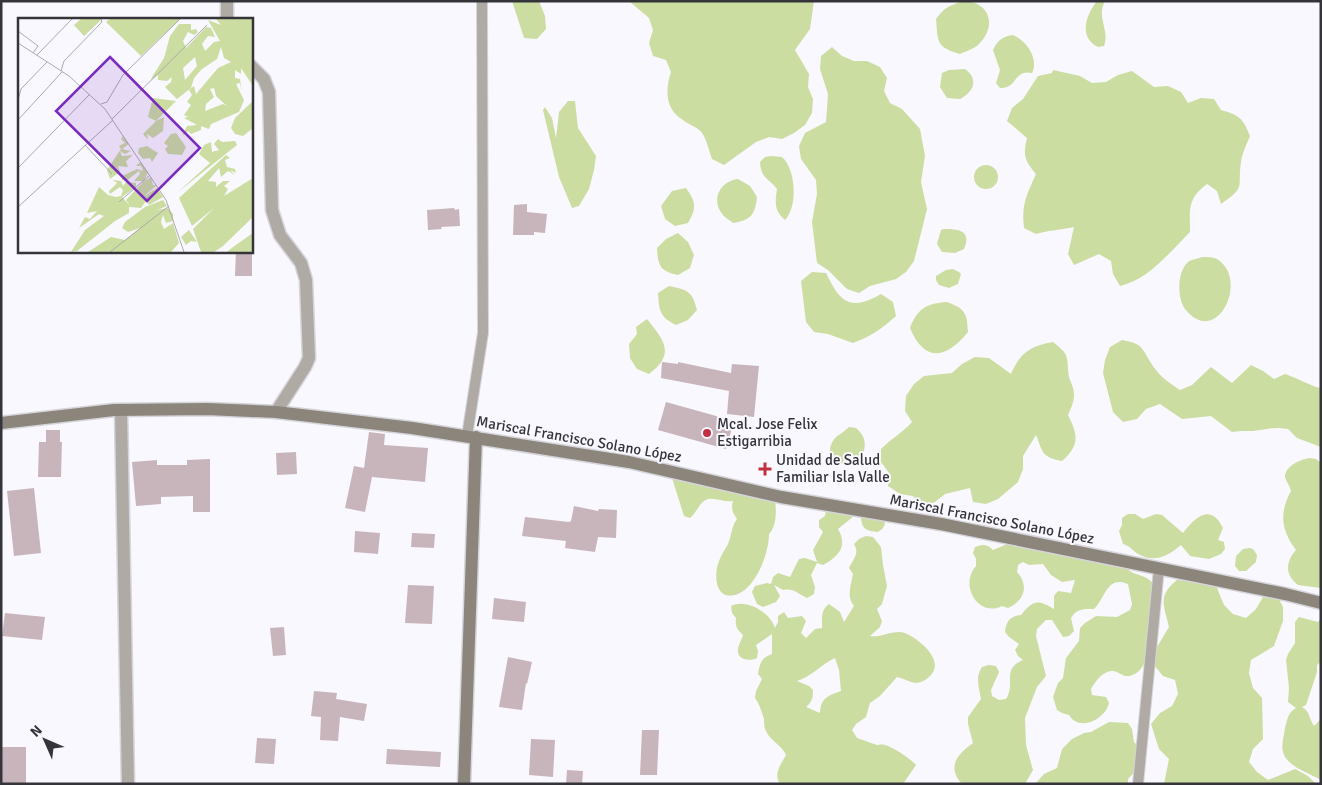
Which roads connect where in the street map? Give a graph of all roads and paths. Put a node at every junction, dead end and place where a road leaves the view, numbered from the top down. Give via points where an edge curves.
1 (228, 1) edge
2 (482, 1) edge
3 (227, 18) edge
4 (252, 67) edge
5 (122, 410) junction
6 (276, 412) junction
7 (1, 423) edge
8 (472, 436) junction
9 (1159, 568) junction
10 (1321, 603) edge
11 (128, 784) edge
12 (464, 784) edge
13 (1138, 784) edge

1 - 3 street
2 - 8 lane via 483,334
4 - 6 street via 264,79 269,92 272,210 280,236 301,263 306,280 309,358
5 - 6 street, Mariscal Francisco Solano López
5 - 7 street, Mariscal Francisco Solano López
5 - 11 street
6 - 8 street, Mariscal Francisco Solano López
8 - 9 street, Mariscal Francisco Solano López via 629,462 781,497 941,524
8 - 12 street
9 - 10 street, Mariscal Francisco Solano López
9 - 13 lane

